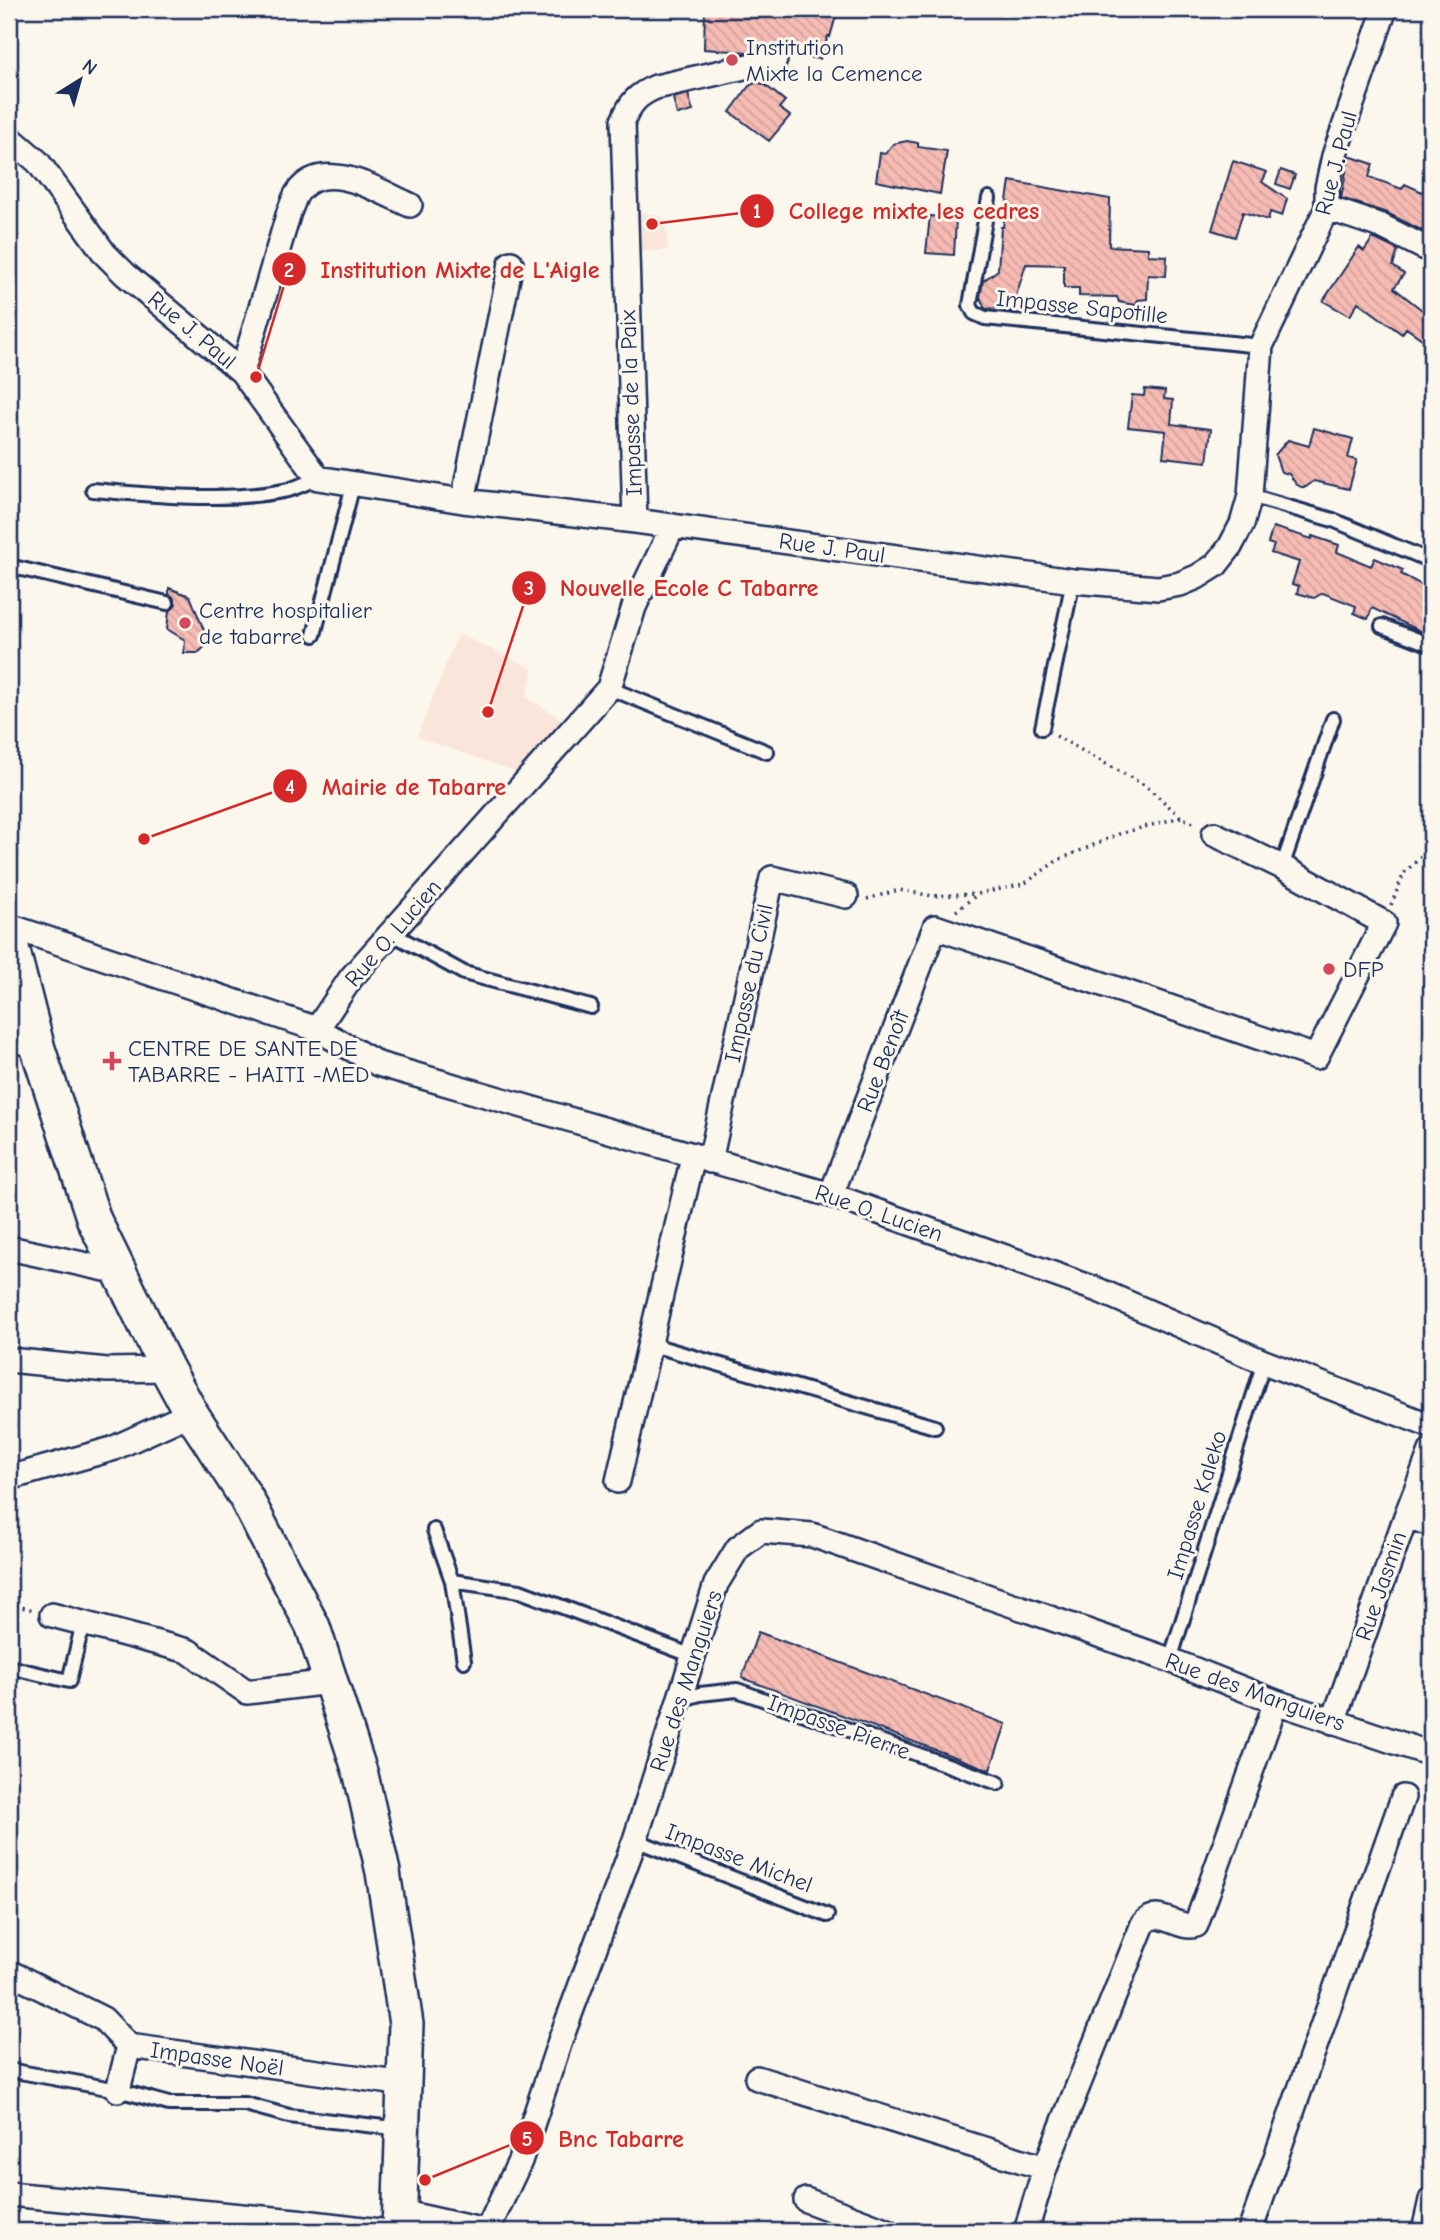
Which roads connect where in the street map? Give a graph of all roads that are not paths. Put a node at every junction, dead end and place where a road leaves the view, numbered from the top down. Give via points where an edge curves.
1 (1385, 9) edge
2 (775, 60) dead end
3 (9, 137) edge
4 (989, 198) dead end
5 (410, 205) dead end
6 (1327, 208) junction
7 (1431, 251) edge
8 (511, 263) dead end
9 (1261, 346) junction
10 (242, 372) junction
11 (318, 478) junction
12 (354, 485) junction
13 (93, 490) dead end
14 (1250, 496) junction
15 (463, 501) junction
16 (635, 521) junction
17 (673, 526) junction
18 (1431, 561) edge
19 (9, 566) edge
20 (1073, 581) junction
21 (166, 604) dead end
22 (1382, 626) dead end
23 (314, 635) dead end
24 (1431, 645) edge
25 (609, 688) junction
26 (1334, 719) dead end
27 (1042, 728) road end
28 (767, 752) dead end
29 (1214, 834) road end
30 (1282, 867) junction
31 (846, 896) road end
32 (9, 926) edge
33 (391, 933) junction
34 (9, 936) edge
35 (592, 1007) dead end
36 (317, 1029) junction
37 (24, 1048) edge
38 (702, 1159) junction
39 (831, 1195) junction
40 (9, 1248) edge
41 (118, 1272) junction
42 (649, 1344) junction
43 (9, 1360) edge
44 (1264, 1362) junction
45 (167, 1369) junction
46 (191, 1413) junction
47 (1431, 1426) edge
48 (935, 1427) dead end
49 (1431, 1451) edge
50 (9, 1478) edge
51 (618, 1482) dead end
52 (1406, 1516) junction
53 (1431, 1524) edge
54 (434, 1530) dead end
55 (452, 1581) junction
56 (52, 1615) dead end
57 (83, 1623) junction
58 (693, 1656) junction
59 (1170, 1660) junction
60 (464, 1661) dead end
61 (9, 1667) edge
62 (330, 1682) junction
63 (678, 1701) junction
64 (1276, 1702) junction
65 (1334, 1722) junction
66 (1431, 1754) edge
67 (998, 1783) dead end
68 (1403, 1797) dead end
69 (635, 1840) junction
70 (827, 1915) dead end
71 (9, 1972) edge
72 (129, 2046) junction
73 (9, 2070) edge
74 (757, 2078) dead end
75 (405, 2084) junction
76 (118, 2090) junction
77 (402, 2129) junction
78 (1045, 2168) junction
79 (9, 2194) edge
80 (806, 2200) dead end
81 (1431, 2200) edge
82 (393, 2225) edge
83 (486, 2231) edge
84 (888, 2231) edge
85 (1026, 2231) edge
86 (1250, 2231) edge
87 (1424, 2231) edge

1 - 6 street, Rue J. Paul via 1334,156
2 - 16 street, Impasse de la Paix via 641,93 629,105 623,121
3 - 10 street, Rue J. Paul via 38,162 125,275
4 - 9 lane, Impasse Sapotille via 970,304 974,313 985,318
5 - 10 street via 344,177 325,175 299,191
6 - 7 street via 1381,226
6 - 9 street, Rue J. Paul
8 - 15 street
9 - 14 street, Rue J. Paul
10 - 11 street, Rue J. Paul
11 - 12 street, Rue J. Paul
11 - 13 lane via 289,490 237,496
12 - 15 street, Rue J. Paul
12 - 23 lane
14 - 18 lane via 1333,520
14 - 20 street, Rue J. Paul via 1230,547 1216,565 1197,577 1158,588
15 - 16 street, Rue J. Paul
16 - 17 street, Rue J. Paul
17 - 20 street, Rue J. Paul
17 - 25 street, Rue O. Lucien via 634,607
19 - 21 lane
20 - 27 lane
22 - 24 lane
25 - 28 lane
25 - 33 street, Rue O. Lucien
26 - 30 lane
29 - 30 street
30 - 39 street, Rue Benoît via 1384,923 1316,1057 936,927
31 - 38 street, Impasse du Civil via 772,878
32 - 36 street, Rue O. Lucien
33 - 35 lane via 464,972
33 - 36 street, Rue O. Lucien via 351,978
34 - 37 main road
36 - 38 street, Rue O. Lucien via 378,1064
37 - 41 main road
38 - 39 street, Rue O. Lucien
38 - 42 street
39 - 44 street, Rue O. Lucien via 1098,1290
40 - 41 street
41 - 45 main road
42 - 48 lane
42 - 51 street
43 - 45 street via 107,1370
44 - 47 street, Rue O. Lucien
44 - 59 lane, Impasse Kaleko
45 - 46 main road
46 - 50 street via 112,1449
46 - 62 main road via 281,1562 313,1627
49 - 52 street, Rue Jasmin
52 - 53 street
52 - 65 street, Rue Jasmin
54 - 55 lane
55 - 58 lane via 520,1591
55 - 60 lane
56 - 57 street
57 - 61 lane via 69,1681
57 - 62 street via 188,1651 247,1692
58 - 59 street, Rue des Manguiers via 716,1584 738,1549 761,1531 812,1535
58 - 63 street, Rue des Manguiers
59 - 64 street, Rue des Manguiers
62 - 75 main road via 361,1775 383,1872 406,2024
63 - 67 lane, Impasse Pierre via 737,1690
63 - 69 street, Rue des Manguiers
64 - 65 street, Rue des Manguiers
64 - 78 street via 1196,1925 1189,1927 1157,1916 1143,1924
65 - 66 street, Rue des Manguiers
68 - 86 street
69 - 70 lane, Impasse Michel
69 - 83 street, Rue des Manguiers via 520,2161
71 - 72 street, Impasse Noël via 103,2019
72 - 75 street, Impasse Noël
72 - 76 street
73 - 76 lane
74 - 78 street
75 - 77 main road
76 - 77 lane via 169,2104 245,2104 289,2116
77 - 82 main road
78 - 85 street
79 - 82 street via 296,2221
80 - 84 street
81 - 87 street
82 - 83 street

